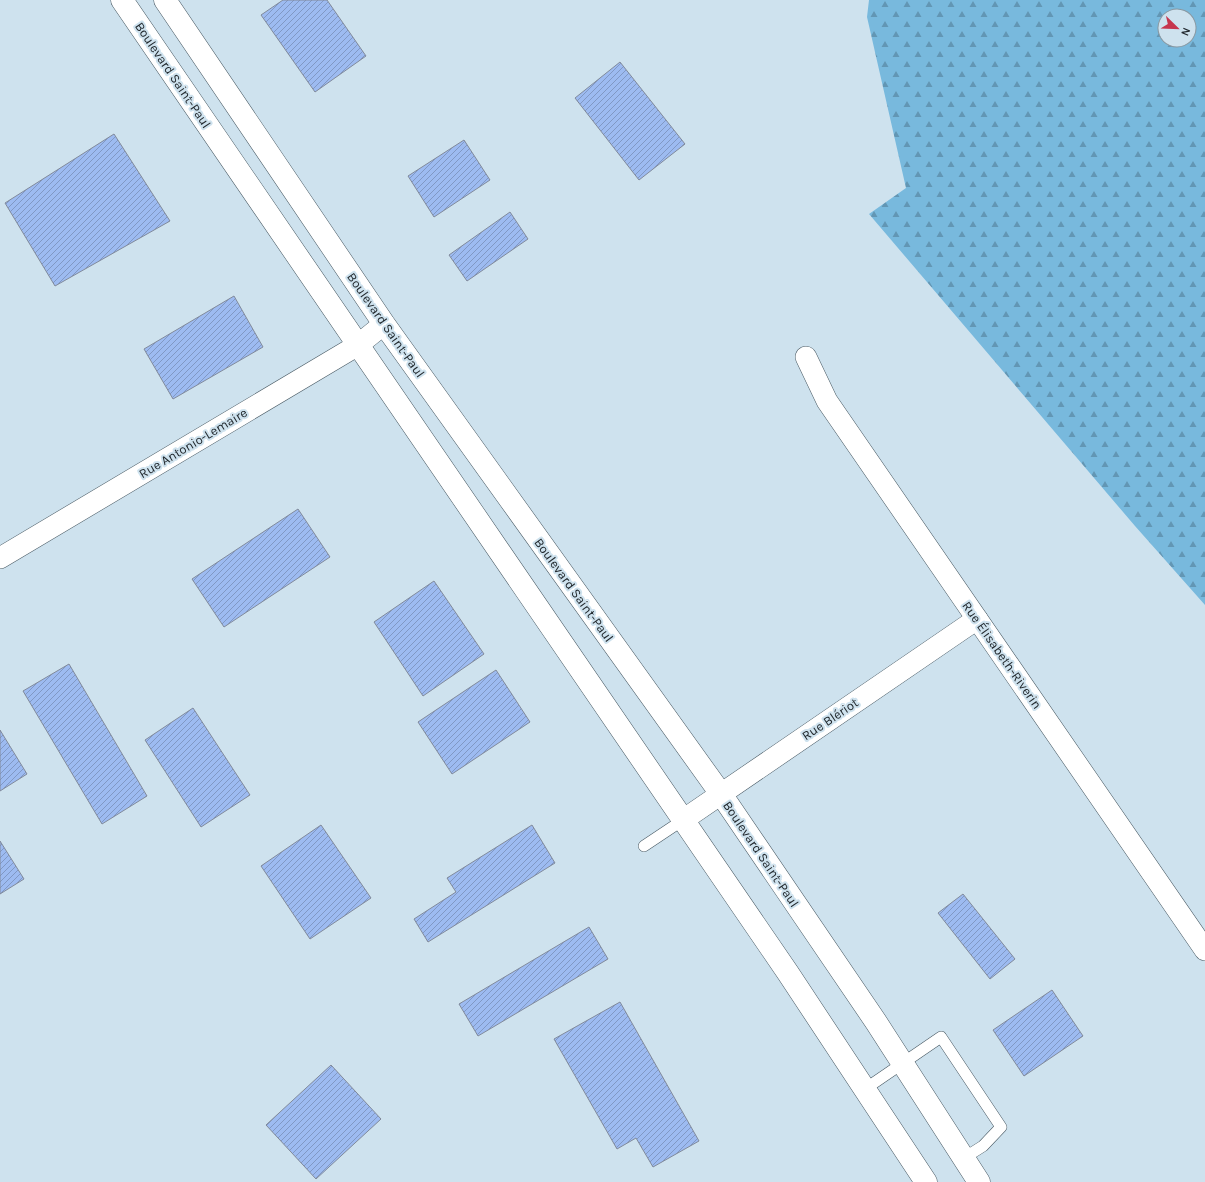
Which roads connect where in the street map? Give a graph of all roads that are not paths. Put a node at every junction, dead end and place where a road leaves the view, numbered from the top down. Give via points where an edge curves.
1 (122, 0) edge
2 (165, 0) edge
3 (384, 324) junction
4 (358, 345) junction
5 (806, 357) dead end
6 (0, 558) edge
7 (977, 619) junction
8 (721, 794) junction
9 (683, 820) junction
10 (644, 846) dead end
11 (1205, 950) edge
12 (902, 1062) junction
13 (865, 1089) junction
14 (964, 1158) junction
15 (926, 1182) edge
16 (979, 1182) edge

1 - 4 main road, Boulevard Saint-Paul
2 - 3 main road, Boulevard Saint-Paul
3 - 4 street, Rue Antonio-Lemaire
3 - 8 main road, Boulevard Saint-Paul
4 - 6 street, Rue Antonio-Lemaire
4 - 9 main road, Boulevard Saint-Paul
5 - 7 street, Rue Élisabeth-Riverin via 827,401
7 - 8 street, Rue Blériot
7 - 11 street, Rue Élisabeth-Riverin
8 - 9 street, Rue Blériot
8 - 12 main road, Boulevard Saint-Paul
9 - 10 lane
9 - 13 main road, Boulevard Saint-Paul
12 - 13 lane
12 - 14 main road, Boulevard Saint-Paul
12 - 14 lane via 941,1037 1001,1127 983,1146
13 - 15 main road, Boulevard Saint-Paul
14 - 16 main road, Boulevard Saint-Paul

